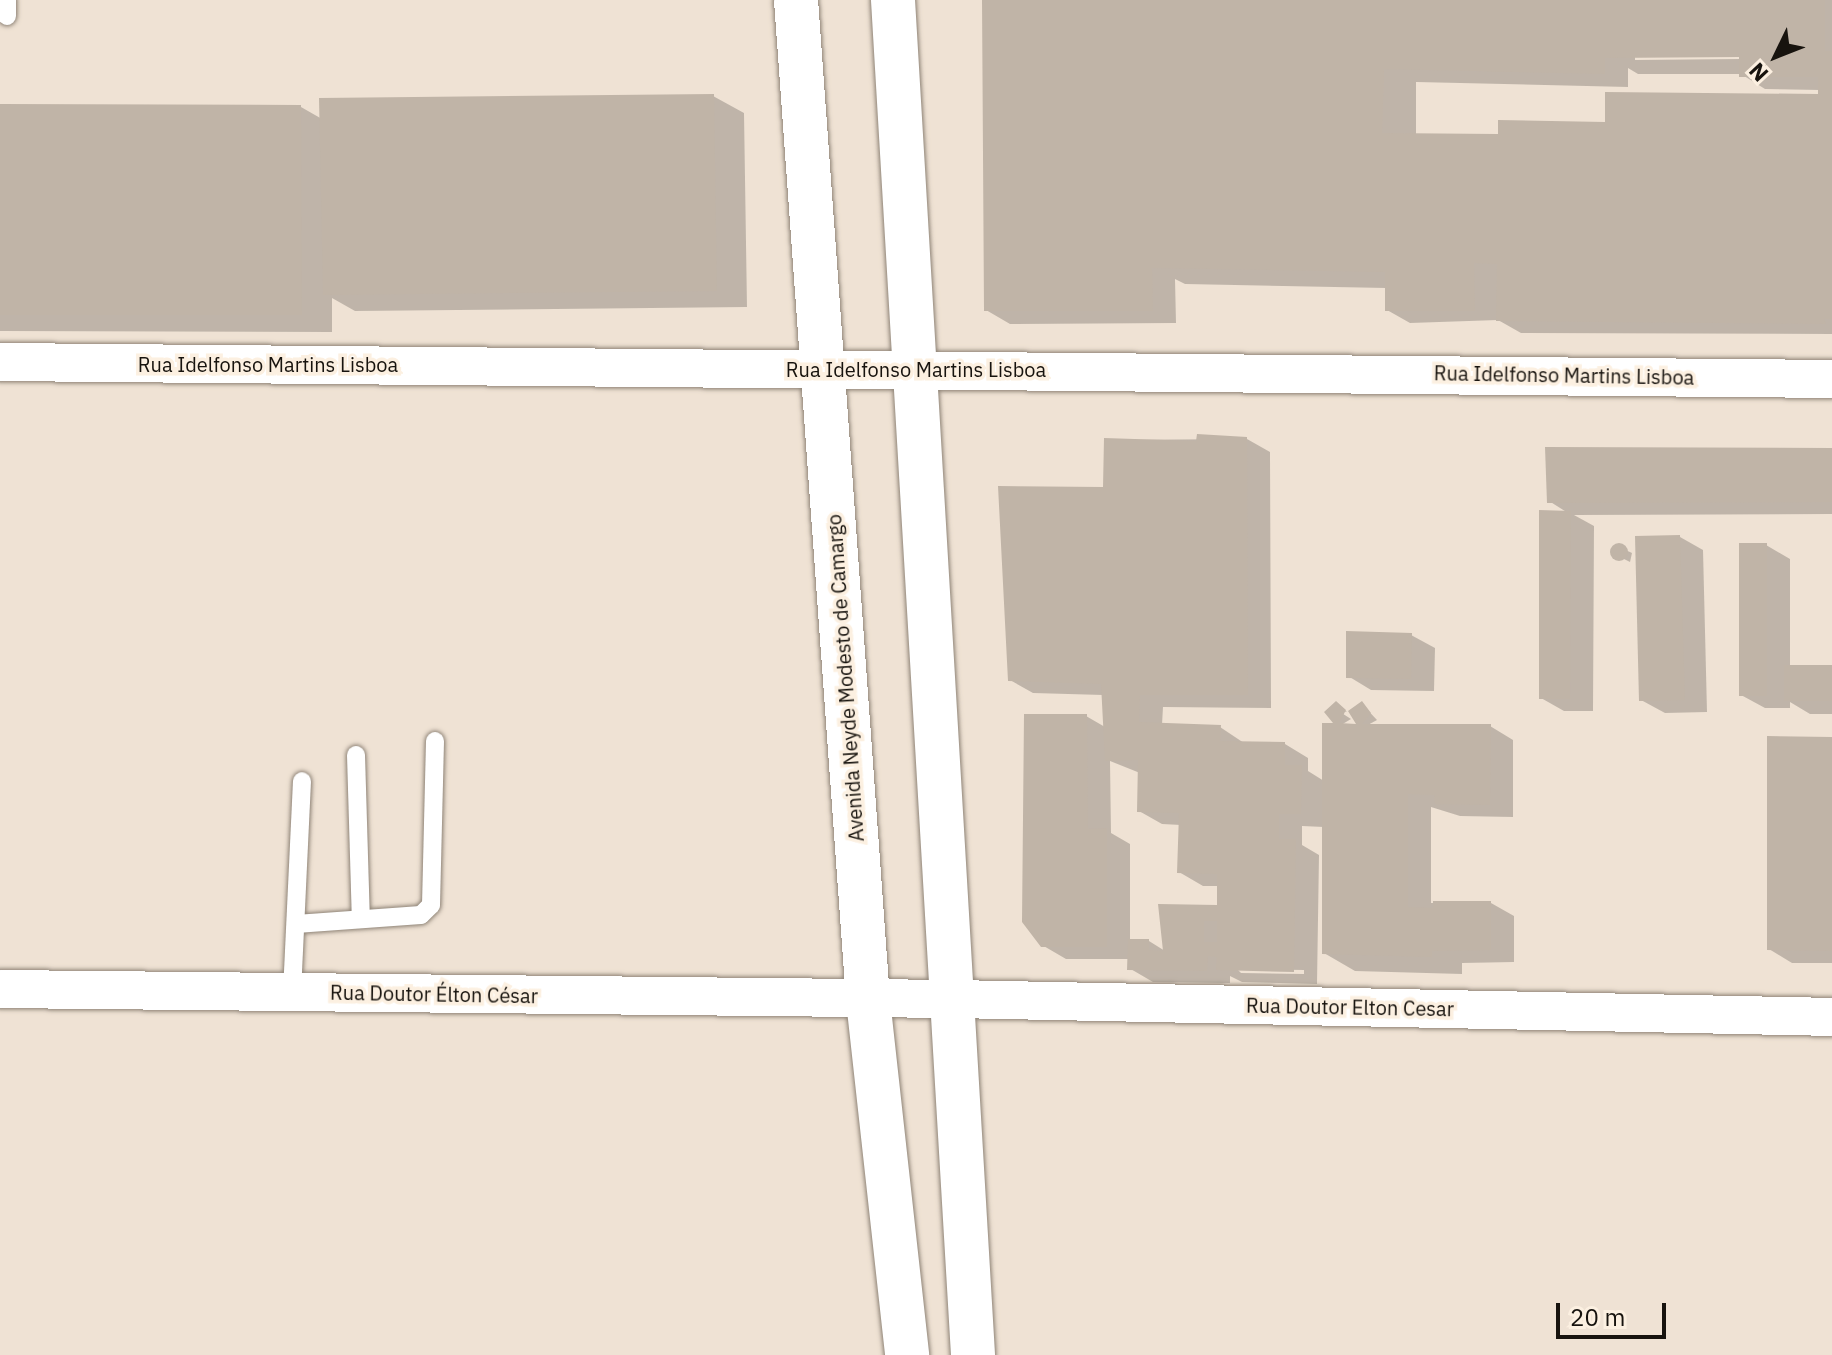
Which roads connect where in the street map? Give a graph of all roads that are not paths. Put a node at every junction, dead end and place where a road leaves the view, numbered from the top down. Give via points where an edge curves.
1 (796, 0) edge
2 (893, 0) edge
3 (0, 362) edge
4 (822, 368) junction
5 (916, 368) junction
6 (1832, 379) edge
7 (435, 741) dead end
8 (356, 755) dead end
9 (302, 781) dead end
10 (361, 919) junction
11 (296, 924) junction
12 (0, 989) edge
13 (292, 993) junction
14 (954, 999) junction
15 (868, 1000) junction
16 (1832, 1017) edge
17 (907, 1355) edge
18 (973, 1355) edge

1 - 4 street, Avenida Neyde Modesto de Camargo
2 - 5 street
3 - 4 street, Rua Idelfonso Martins Lisboa
4 - 5 street, Rua Idelfonso Martins Lisboa
4 - 15 street, Avenida Neyde Modesto de Camargo
5 - 6 street, Rua Idelfonso Martins Lisboa
5 - 14 street
7 - 10 lane via 431,905 421,915
8 - 10 lane
9 - 11 lane
10 - 11 lane
11 - 13 lane
12 - 13 street, Rua Doutor Élton César
13 - 15 street, Rua Doutor Élton César
14 - 15 street, Rua Doutor Elton Cesar
14 - 16 street, Rua Doutor Elton Cesar
14 - 18 street
15 - 17 street, Avenida Neyde Modesto de Camargo

